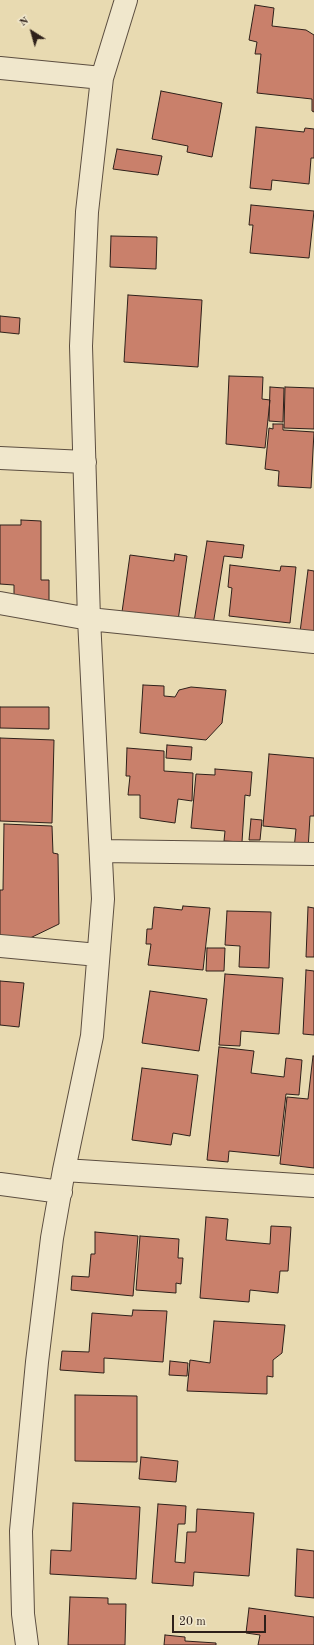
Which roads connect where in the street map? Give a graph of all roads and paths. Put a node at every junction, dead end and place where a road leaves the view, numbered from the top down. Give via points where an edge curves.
1 (126, 0) edge
2 (0, 68) edge
3 (102, 78) junction
4 (0, 458) edge
5 (85, 462) junction
6 (0, 603) edge
7 (89, 619) junction
8 (314, 642) edge
9 (101, 851) junction
10 (314, 854) edge
11 (0, 946) edge
12 (98, 955) junction
13 (64, 1170) junction
14 (0, 1184) edge
15 (314, 1186) edge
16 (61, 1192) junction
17 (27, 1645) edge

1 - 3 street
2 - 3 street
3 - 5 street via 86,220 81,346
4 - 5 street
5 - 7 street
6 - 7 street
7 - 8 street
7 - 9 street
9 - 10 street
9 - 12 street via 103,899
11 - 12 street
12 - 13 street via 92,1036
13 - 15 street
13 - 16 street
14 - 16 street
16 - 17 street via 52,1238 37,1362 21,1531 23,1614

